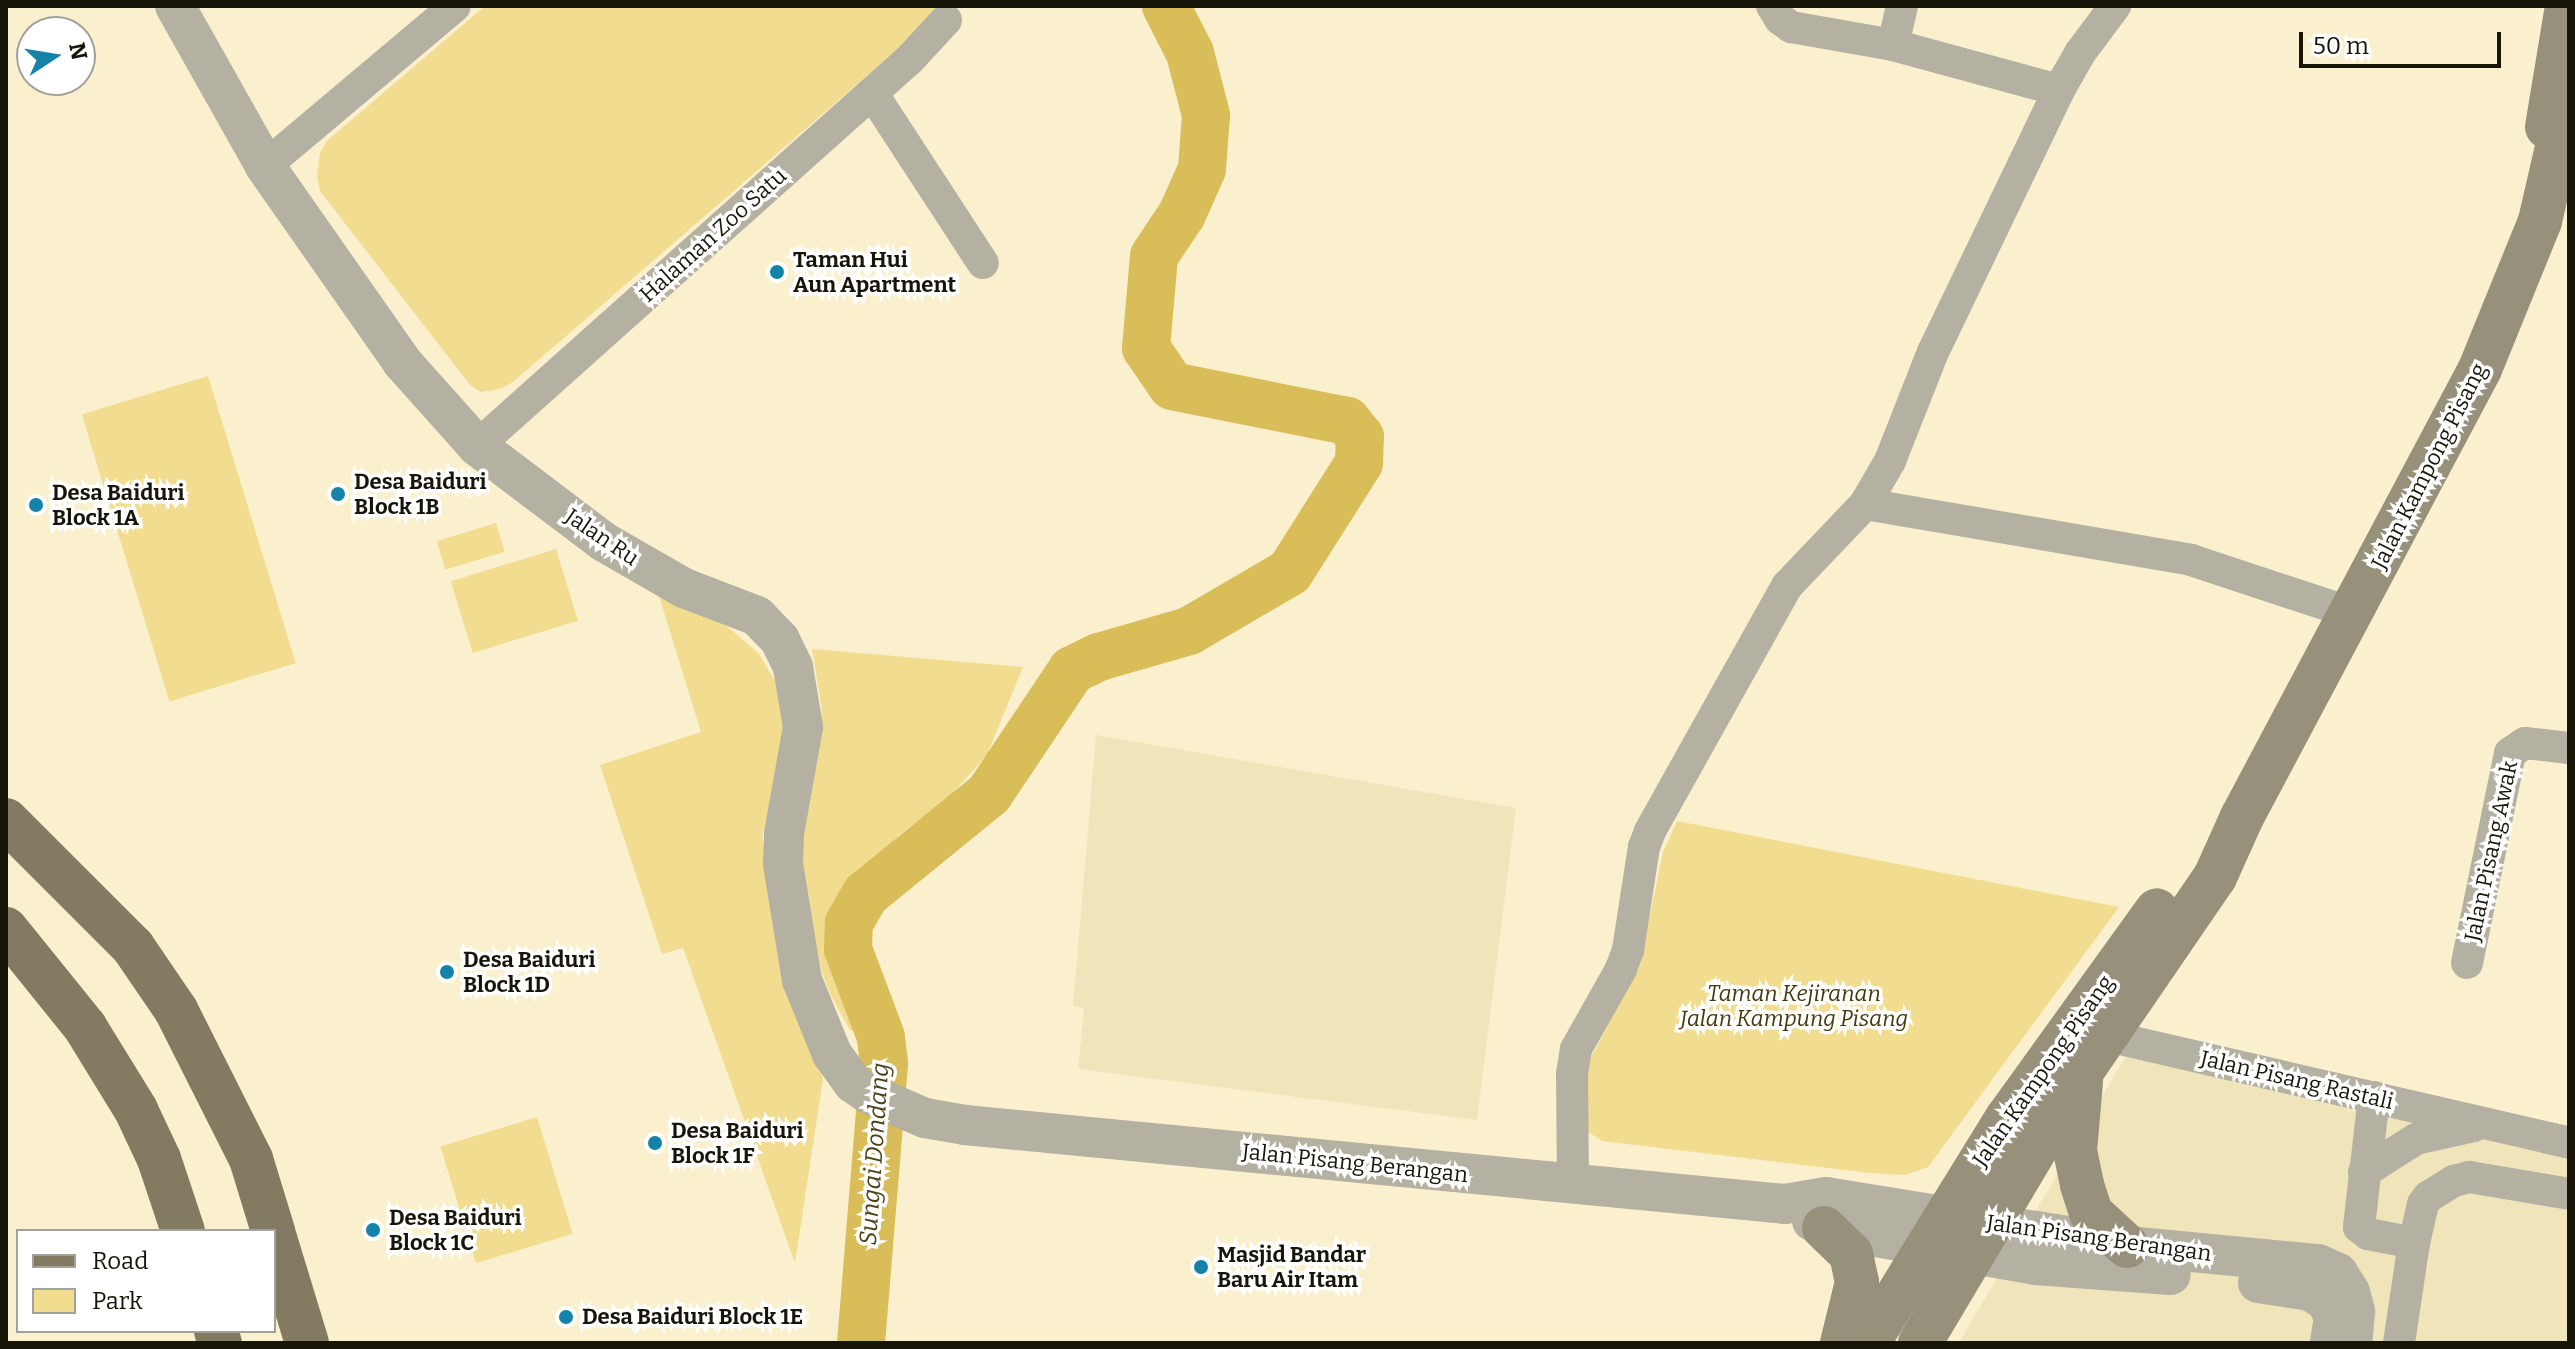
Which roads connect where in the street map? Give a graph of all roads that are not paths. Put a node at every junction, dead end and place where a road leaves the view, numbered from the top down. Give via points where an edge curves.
1 (175, 6) edge
2 (455, 6) edge
3 (1772, 6) edge
4 (1902, 6) edge
5 (2115, 6) edge
6 (2567, 6) edge
7 (946, 20) dead end
8 (1893, 45) junction
9 (2059, 90) junction
10 (872, 93) junction
11 (2569, 95) edge
12 (2552, 165) junction
13 (265, 166) junction
14 (983, 263) dead end
15 (477, 446) junction
16 (1865, 504) junction
17 (2351, 613) junction
18 (2569, 748) edge
19 (2242, 817) junction
20 (6, 820) edge
21 (6, 929) edge
22 (2467, 963) dead end
23 (2107, 1036) junction
24 (2082, 1071) junction
25 (2374, 1097) junction
26 (925, 1118) joint
27 (2488, 1124) junction
28 (2569, 1143) edge
29 (2364, 1172) junction
30 (1573, 1186) junction
31 (2569, 1194) edge
32 (1785, 1204) junction
33 (1824, 1228) junction
34 (182, 1229) edge
35 (272, 1229) edge
36 (1959, 1235) junction
37 (276, 1243) edge
38 (2414, 1243) junction
39 (2127, 1246) junction
40 (307, 1343) edge
41 (1842, 1343) edge
42 (1868, 1343) edge
43 (1920, 1343) edge
44 (2330, 1343) edge
45 (2352, 1343) edge
46 (2399, 1343) edge

1 - 13 street, Jalan Ru
2 - 13 street
3 - 8 street via 1791,27
4 - 8 street
5 - 9 street
6 - 12 main road via 2547,114
7 - 10 street, Halaman Zoo Satu
8 - 9 street
9 - 16 street via 1928,364 1890,461
10 - 14 street
10 - 15 street, Halaman Zoo Satu
11 - 12 main road, Jalan Kampong Pisang
12 - 17 main road, Jalan Kampong Pisang via 2540,221 2480,369
13 - 15 street, Jalan Ru via 402,362
15 - 26 street, Jalan Ru via 604,542 684,588 757,616 780,640 793,667 803,727 783,864 802,980 843,1072 869,1094
16 - 17 street via 2191,560
16 - 30 street via 1787,586 1650,831 1628,950 1576,1049
17 - 19 main road, Jalan Kampong Pisang
18 - 22 street, Jalan Pisang Awak via 2525,743 2510,753
19 - 23 main road, Jalan Kampong Pisang via 2215,877
19 - 36 main road, Jalan Kampong Pisang via 2185,870 2007,1118
20 - 35 main road via 133,947 176,1010 251,1159
21 - 34 main road via 85,1027 136,1110
23 - 24 main road, Jalan Kampong Pisang
23 - 25 street, Jalan Pisang Rastali
24 - 36 main road, Jalan Kampong Pisang
24 - 39 main road via 2075,1151 2082,1185 2091,1213
25 - 27 street, Jalan Pisang Rastali
25 - 29 street
26 - 30 street, Jalan Pisang Berangan
27 - 28 street, Jalan Pisang Rastali
27 - 29 street, Jalan Pisang Rastali via 2416,1139
29 - 38 street via 2359,1227 2368,1234
30 - 32 street, Jalan Pisang Berangan
31 - 38 street via 2461,1178 2423,1204
32 - 33 street, Jalan Pisang Berangan
32 - 36 street, Jalan Pisang Berangan via 1826,1197
33 - 36 street, Jalan Pisang Berangan
33 - 41 main road via 1851,1254 1857,1282
36 - 39 street, Jalan Pisang Berangan
36 - 42 main road, Jalan Kampong Pisang
36 - 43 main road, Jalan Kampong Pisang
36 - 44 street, Jalan Pisang Berangan via 2071,1270 2235,1279 2310,1291 2326,1301 2334,1317
37 - 40 main road
38 - 46 street
39 - 45 street, Jalan Pisang Berangan via 2318,1264 2338,1273 2350,1292 2355,1311

